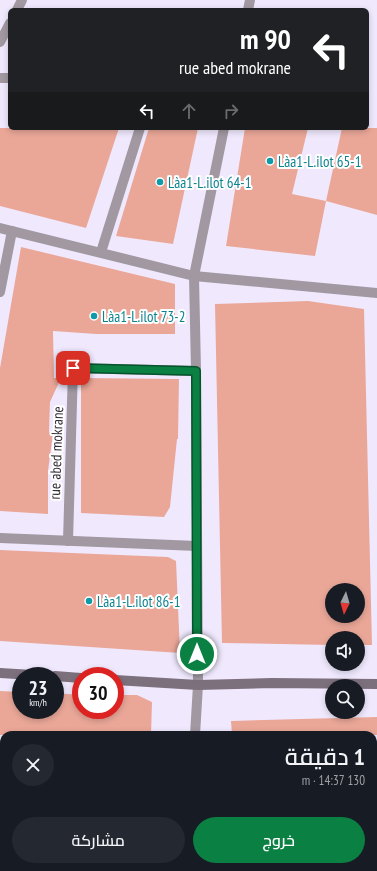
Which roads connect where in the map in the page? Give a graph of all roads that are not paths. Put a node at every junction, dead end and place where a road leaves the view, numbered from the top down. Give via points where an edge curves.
1 (8, 27) edge
2 (0, 42) edge
3 (139, 130) edge
4 (224, 130) edge
5 (0, 228) edge
6 (12, 231) junction
7 (100, 252) junction
8 (194, 276) junction
9 (0, 292) edge
10 (377, 293) edge
11 (196, 371) junction
12 (0, 538) edge
13 (68, 541) junction
14 (197, 546) junction
15 (0, 673) edge
16 (12, 674) edge
17 (124, 681) edge
18 (377, 684) edge
19 (198, 685) junction
20 (195, 731) edge

1 - 2 street
3 - 7 street
4 - 8 street
5 - 6 street
6 - 7 street
6 - 9 street
7 - 8 street
8 - 10 street
8 - 11 street
11 - 13 street, rue abed mokrane via 73,368
11 - 14 street
12 - 13 street
13 - 14 street
14 - 19 street
15 - 16 street
17 - 19 street
18 - 19 street
19 - 20 street

